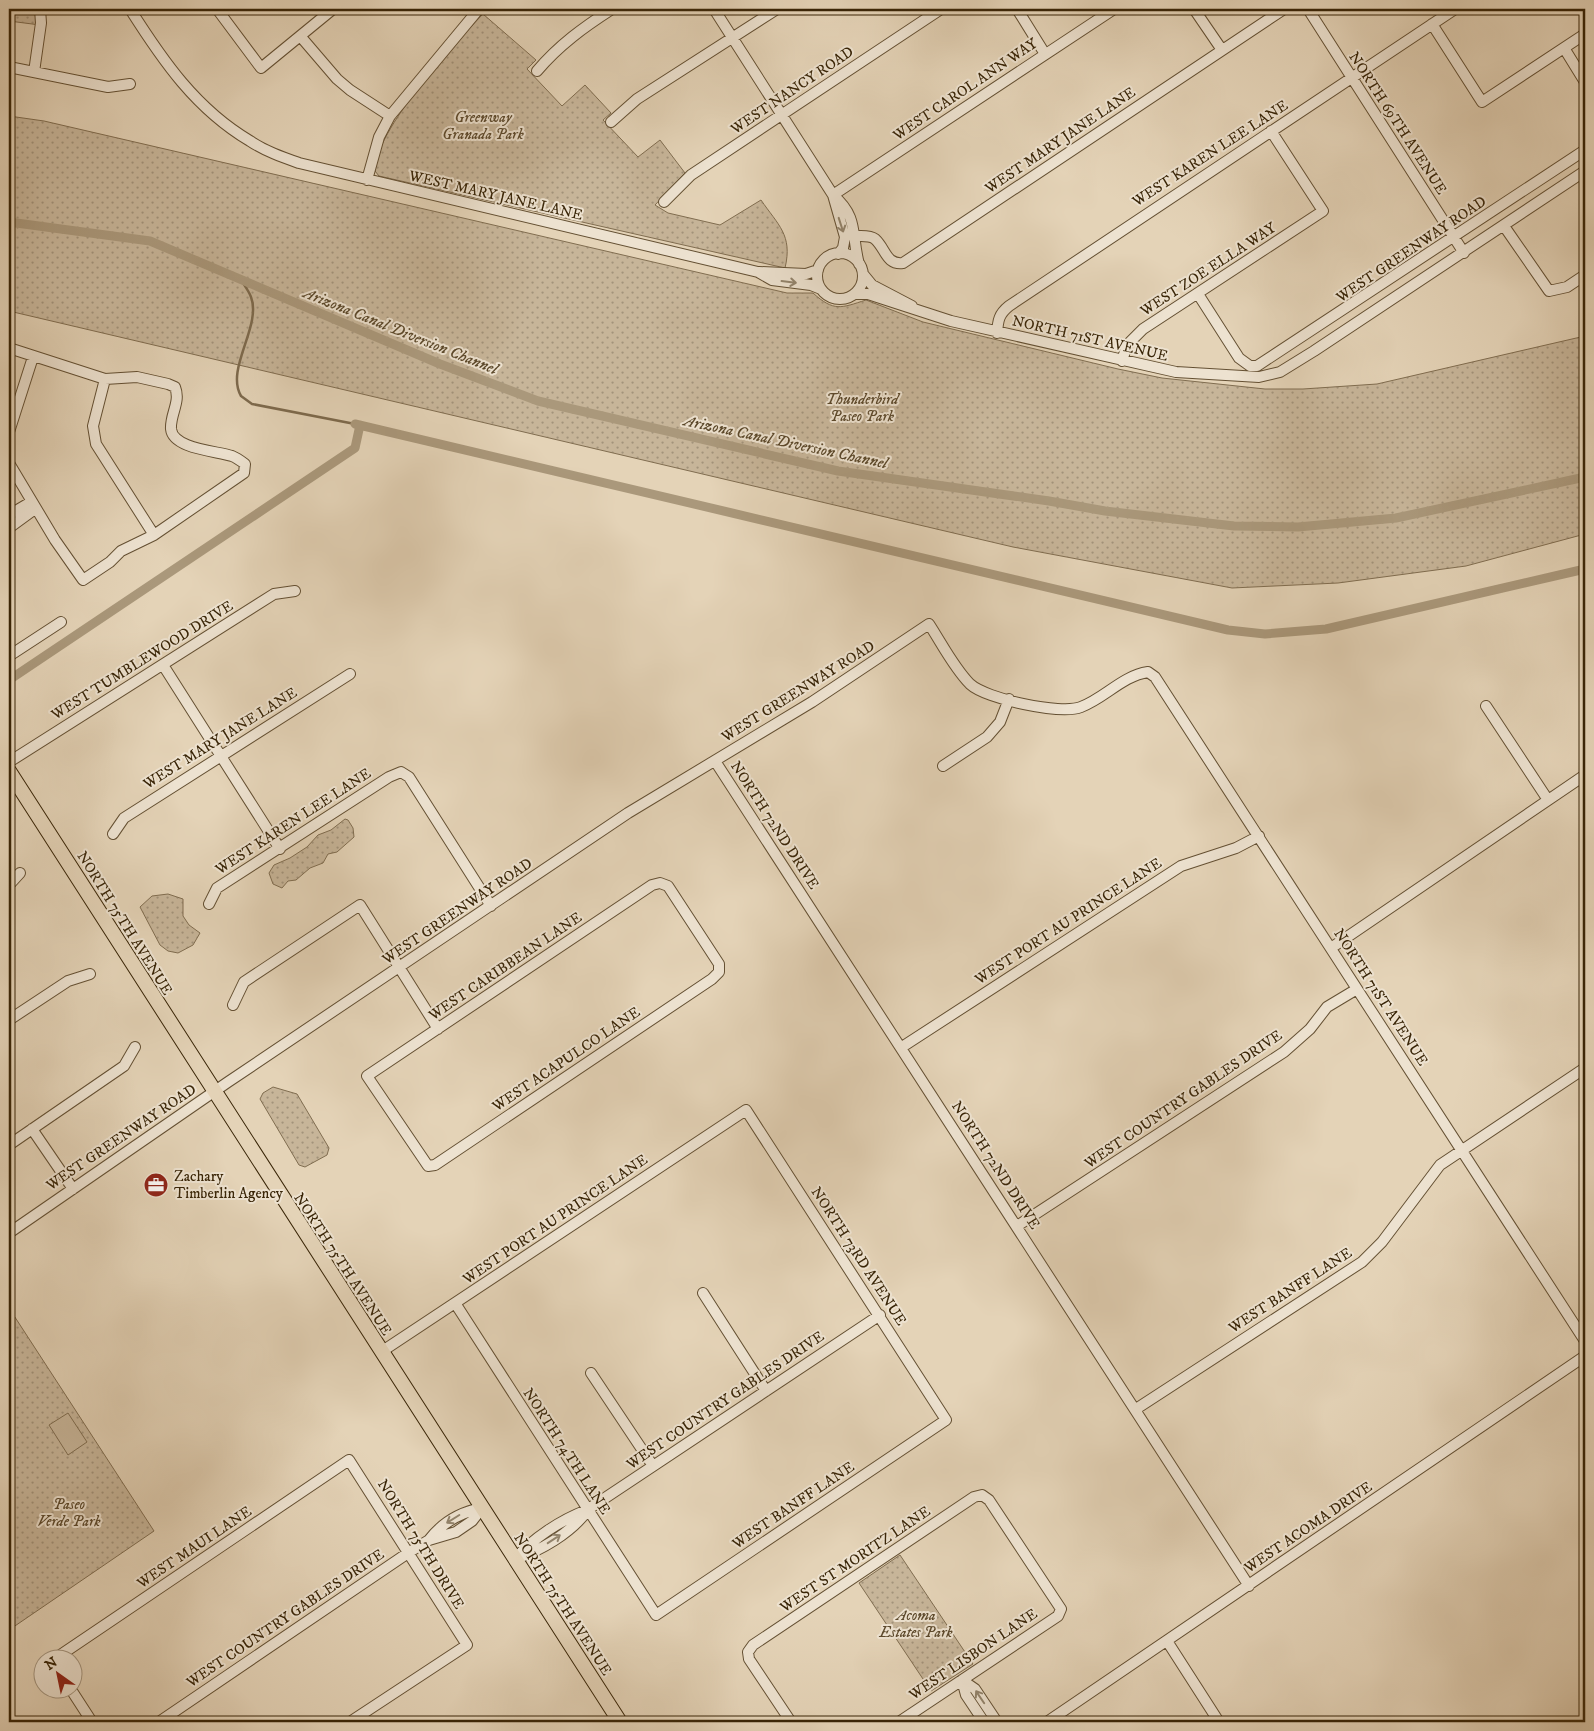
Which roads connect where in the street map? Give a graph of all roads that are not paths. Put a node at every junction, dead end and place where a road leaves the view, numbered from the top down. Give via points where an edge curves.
1 (40, 9) edge
2 (130, 9) edge
3 (217, 9) edge
4 (333, 9) edge
5 (477, 9) edge
6 (612, 9) edge
7 (714, 9) edge
8 (776, 9) edge
9 (941, 9) edge
10 (1017, 9) edge
11 (1114, 9) edge
12 (1194, 9) edge
13 (1284, 9) edge
14 (1308, 9) edge
15 (1455, 9) edge
16 (1432, 24) junction
17 (1585, 34) edge
18 (301, 37) junction
19 (732, 39) junction
20 (1564, 48) junction
21 (1222, 50) junction
22 (1045, 54) junction
23 (9, 67) edge
24 (537, 71) dead end
25 (34, 72) junction
26 (1351, 78) junction
27 (1585, 82) edge
28 (130, 84) dead end
29 (782, 114) junction
30 (390, 116) junction
31 (611, 122) dead end
32 (1271, 131) junction
33 (1585, 150) edge
34 (1585, 171) edge
35 (367, 180) junction
36 (832, 195) junction
37 (664, 202) dead end
38 (1504, 226) junction
39 (856, 236) junction
40 (1454, 238) junction
41 (1464, 253) junction
42 (838, 254) junction
43 (861, 269) junction
44 (818, 270) junction
45 (758, 272) junction
46 (1585, 274) edge
47 (821, 289) junction
48 (854, 294) junction
49 (1198, 294) junction
50 (917, 310) junction
51 (998, 333) junction
52 (9, 348) edge
53 (33, 357) junction
54 (1122, 361) junction
55 (1259, 378) joint
56 (105, 379) junction
57 (9, 432) edge
58 (9, 463) edge
59 (33, 505) junction
60 (9, 515) edge
61 (9, 528) edge
62 (154, 535) junction
63 (295, 591) dead end
64 (61, 622) dead end
65 (10, 652) edge
66 (163, 665) junction
67 (350, 674) dead end
68 (1009, 699) junction
69 (1486, 706) dead end
70 (220, 756) junction
71 (715, 761) junction
72 (9, 762) edge
73 (943, 766) dead end
74 (9, 771) edge
75 (1585, 775) edge
76 (1548, 800) junction
77 (113, 834) dead end
78 (1259, 836) junction
79 (280, 849) junction
80 (20, 872) dead end
81 (9, 886) edge
82 (209, 904) dead end
83 (492, 906) junction
84 (1331, 948) junction
85 (399, 968) junction
86 (719, 972) joint
87 (90, 974) dead end
88 (1357, 989) junction
89 (233, 1005) dead end
90 (9, 1020) edge
91 (438, 1029) junction
92 (135, 1047) dead end
93 (902, 1047) junction
94 (1585, 1068) edge
95 (367, 1076) joint
96 (214, 1092) junction
97 (746, 1110) joint
98 (32, 1129) junction
99 (9, 1145) edge
100 (1461, 1150) junction
101 (72, 1189) junction
102 (1017, 1226) junction
103 (9, 1233) edge
104 (703, 1293) dead end
105 (455, 1303) junction
106 (880, 1315) junction
107 (1585, 1341) edge
108 (381, 1352) junction
109 (1585, 1356) edge
110 (591, 1373) dead end
111 (766, 1391) junction
112 (1136, 1409) junction
113 (946, 1420) joint
114 (349, 1460) joint
115 (653, 1466) junction
116 (482, 1508) junction
117 (587, 1510) junction
118 (408, 1553) junction
119 (515, 1559) junction
120 (1249, 1586) junction
121 (1061, 1609) joint
122 (656, 1615) joint
123 (1167, 1641) junction
124 (71, 1648) edge
125 (962, 1680) junction
126 (76, 1698) edge
127 (990, 1721) edge
128 (92, 1722) edge
129 (159, 1722) edge
130 (350, 1722) edge
131 (620, 1722) edge
132 (791, 1722) edge
133 (899, 1722) edge
134 (1047, 1722) edge
135 (1219, 1722) edge

1 - 25 street
2 - 35 street, WEST MARY JANE LANE via 156,51 208,112 265,150 299,163
3 - 18 street via 261,68
4 - 18 street
5 - 30 street
6 - 24 street via 578,31
7 - 19 street
8 - 19 street
9 - 29 street, WEST NANCY ROAD
10 - 22 street
11 - 22 street, WEST CAROL ANN WAY
12 - 21 street
13 - 21 street, WEST MARY JANE LANE
14 - 26 street, NORTH 69TH AVENUE
15 - 16 street, WEST KAREN LEE LANE
16 - 20 street via 1482,102
16 - 26 street, WEST KAREN LEE LANE
17 - 20 street
18 - 30 street via 337,79
19 - 29 street
19 - 31 street via 637,98
20 - 27 street
21 - 39 street, WEST MARY JANE LANE via 904,263 896,264 890,260 875,240
22 - 36 street, WEST CAROL ANN WAY
23 - 25 street
25 - 28 street via 108,87
26 - 32 street, WEST KAREN LEE LANE
26 - 40 street, NORTH 69TH AVENUE
29 - 36 street
29 - 37 street, WEST NANCY ROAD via 690,174
30 - 35 street via 379,137
32 - 49 street, WEST ZOE ELLA WAY via 1323,211
32 - 51 street, WEST KAREN LEE LANE via 1009,306 1001,312
33 - 40 street, WEST GREENWAY ROAD
34 - 38 street, WEST GREENWAY ROAD
35 - 45 street, WEST MARY JANE LANE
36 - 39 street via 844,205
36 -> 42 street via 845,237
38 - 41 street, WEST GREENWAY ROAD
38 - 46 street via 1549,291 1567,287
39 - 43 street
40 - 41 street, NORTH 69TH AVENUE
40 - 49 street, WEST GREENWAY ROAD via 1264,364 1250,366 1239,358
41 - 55 street, WEST GREENWAY ROAD via 1292,365
42 - 43 street, NORTH 71ST AVENUE via 850,256
42 - 44 street via 826,259
43 - 48 street via 861,285
43 - 50 street, NORTH 71ST AVENUE via 872,285 901,298
44 - 45 street, WEST MARY JANE LANE via 806,274
44 - 47 street
45 -> 47 street, WEST MARY JANE LANE via 772,280
47 - 48 street, NORTH 71ST AVENUE via 833,298
48 - 50 street, NORTH 71ST AVENUE via 868,294
49 - 54 street, WEST ZOE ELLA WAY via 1132,339
50 - 51 street, NORTH 71ST AVENUE
51 - 54 street, NORTH 71ST AVENUE
52 - 53 street
53 - 56 street
53 - 57 street
54 - 55 street, NORTH 71ST AVENUE via 1176,372
56 - 62 street via 93,426 96,444
56 - 62 street via 137,378 175,387 178,395 171,429 175,439 184,445 234,457 245,464 244,473
58 - 59 street
59 - 60 street
59 - 61 street
59 - 62 street via 83,580 121,551
63 - 66 street, WEST TUMBLEWOOD DRIVE via 274,594
64 - 65 street
66 - 70 street
66 - 72 street, WEST TUMBLEWOOD DRIVE
67 - 70 street, WEST MARY JANE LANE
68 - 71 street, WEST GREENWAY ROAD via 982,692 971,685 929,624 812,702
68 - 73 street via 1000,722 987,737
68 - 78 street, NORTH 71ST AVENUE via 1065,710 1078,708 1133,675 1148,672 1155,677
69 - 76 street
70 - 77 street, WEST MARY JANE LANE via 124,818
70 - 79 street
71 - 83 street, WEST GREENWAY ROAD via 628,813
71 - 93 street, NORTH 72ND DRIVE
74 - 96 main road, NORTH 75TH AVENUE
75 - 76 street
76 - 84 street
78 - 84 street, NORTH 71ST AVENUE
78 - 93 street, WEST PORT AU PRINCE LANE via 1236,848 1181,866
79 - 82 street, WEST KAREN LEE LANE via 217,888
79 - 83 street, WEST KAREN LEE LANE via 401,772 409,777
80 - 81 street
83 - 85 street, WEST GREENWAY ROAD
84 - 88 street, NORTH 71ST AVENUE
85 - 89 street via 360,905 244,982
85 - 91 street
85 - 96 street, WEST GREENWAY ROAD
86 - 91 street, WEST CARIBBEAN LANE via 719,964 668,886 660,883 652,885
86 - 95 street, WEST ACAPULCO LANE via 435,1165 428,1166
87 - 90 street via 68,980
88 - 100 street, NORTH 71ST AVENUE
88 - 102 street, WEST COUNTRY GABLES DRIVE via 1327,1007 1310,1029 1284,1052
91 - 95 street, WEST CARIBBEAN LANE
92 - 98 street via 124,1066
93 - 102 street, NORTH 72ND DRIVE
94 - 100 street, WEST BANFF LANE
96 - 101 street, WEST GREENWAY ROAD
96 - 108 main road, NORTH 75TH AVENUE
97 - 105 street, WEST PORT AU PRINCE LANE
97 - 106 street, NORTH 73RD AVENUE
98 - 99 street
98 - 101 street
100 - 107 street, NORTH 71ST AVENUE
100 - 112 street, WEST BANFF LANE via 1440,1165 1382,1242 1362,1262
101 - 103 street, WEST GREENWAY ROAD
102 - 112 street, NORTH 72ND DRIVE
104 - 111 street
105 - 108 street, WEST PORT AU PRINCE LANE
105 - 117 street, NORTH 74TH LANE
106 - 111 street, WEST COUNTRY GABLES DRIVE
106 - 113 street, NORTH 73RD AVENUE
108 - 116 main road, NORTH 75TH AVENUE
109 - 120 street, WEST ACOMA DRIVE
110 - 115 street
111 - 115 street, WEST COUNTRY GABLES DRIVE
112 - 120 street, NORTH 72ND DRIVE
113 - 122 street, WEST BANFF LANE
114 - 118 street, NORTH 75TH DRIVE
114 - 124 street, WEST MAUI LANE
115 - 117 street, WEST COUNTRY GABLES DRIVE
116 - 118 street, WEST COUNTRY GABLES DRIVE via 466,1511
116 - 119 main road, NORTH 75TH AVENUE
117 - 119 street, WEST COUNTRY GABLES DRIVE via 528,1545
117 - 122 street, NORTH 74TH LANE
118 - 129 street, WEST COUNTRY GABLES DRIVE
118 - 130 street, NORTH 75TH DRIVE via 467,1645
119 - 131 main road, NORTH 75TH AVENUE
120 - 123 street, WEST ACOMA DRIVE
121 - 125 street, WEST LISBON LANE via 1058,1616
121 - 132 street, WEST ST MORITZ LANE via 989,1500 982,1495 974,1497 753,1645 748,1652 749,1659
123 - 134 street, WEST ACOMA DRIVE
123 - 135 street
125 - 127 street via 966,1695
125 - 133 street, WEST LISBON LANE
126 - 128 street

